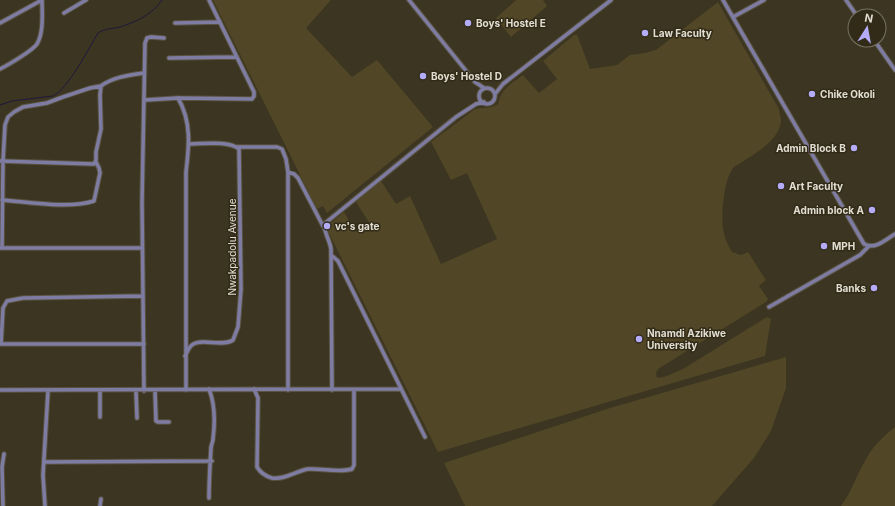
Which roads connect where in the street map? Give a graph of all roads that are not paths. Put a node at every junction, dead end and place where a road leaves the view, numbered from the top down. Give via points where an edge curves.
1 (42, 0) edge
2 (86, 0) edge
3 (209, 0) edge
4 (409, 0) edge
5 (611, 0) edge
6 (723, 0) edge
7 (764, 0) edge
8 (64, 13) dead end
9 (733, 17) junction
10 (220, 22) junction
11 (0, 23) edge
12 (175, 23) dead end
13 (164, 38) dead end
14 (880, 48) edge
15 (236, 57) junction
16 (169, 58) dead end
17 (0, 69) edge
18 (895, 70) edge
19 (144, 73) junction
20 (475, 82) junction
21 (503, 84) junction
22 (101, 86) junction
23 (484, 88) junction
24 (491, 88) junction
25 (495, 94) junction
26 (480, 95) junction
27 (178, 98) junction
28 (145, 100) junction
29 (484, 102) junction
30 (476, 104) junction
31 (189, 144) junction
32 (237, 147) junction
33 (2, 161) edge
34 (96, 162) junction
35 (288, 172) junction
36 (2, 200) junction
37 (324, 227) junction
38 (895, 234) edge
39 (869, 246) junction
40 (1, 248) edge
41 (142, 248) junction
42 (331, 255) junction
43 (143, 296) junction
44 (769, 307) dead end
45 (0, 344) edge
46 (144, 344) junction
47 (185, 356) junction
48 (209, 389) junction
49 (254, 389) junction
50 (400, 389) junction
51 (186, 390) junction
52 (288, 390) junction
53 (332, 390) junction
54 (354, 390) junction
55 (0, 391) edge
56 (48, 391) junction
57 (100, 391) junction
58 (136, 391) junction
59 (144, 391) junction
60 (155, 391) junction
61 (100, 417) dead end
62 (137, 418) dead end
63 (169, 422) dead end
64 (425, 437) dead end
65 (4, 454) dead end
66 (212, 461) junction
67 (44, 462) junction
68 (209, 498) dead end
69 (101, 499) dead end
70 (3, 506) edge
71 (45, 506) edge
72 (100, 506) edge

1 - 11 street
1 - 17 street via 42,18 37,43
2 - 8 street
3 - 10 street
4 - 20 street
5 - 21 street
6 - 9 street
7 - 9 street
9 - 39 street via 864,244
10 - 12 street
10 - 15 street
13 - 19 street via 151,37 146,40
14 - 18 street
15 - 16 street
15 - 27 street via 254,92 252,99
19 - 22 street via 112,80
19 - 28 street
20 - 23 street
20 - 26 street
21 - 24 street
21 - 25 street
22 - 33 street via 47,103 23,107 14,112 8,117 5,125
22 - 34 street via 101,129
23 - 24 street
23 - 26 street
24 - 25 street
25 - 29 street via 491,103
26 - 29 street
26 - 30 street
27 - 28 street
27 - 31 street via 189,128
28 - 41 street
29 - 30 street
30 - 37 street via 456,117 331,217 325,222
31 - 32 street via 223,143
31 - 47 street via 186,172
32 - 35 street via 282,149
32 - 47 street, Nwakpadolu Avenue via 240,154 241,289 238,327 230,342 195,343 190,346
33 - 34 street via 92,165
33 - 36 street
34 - 36 street via 100,173 94,201 72,204
35 - 37 street via 298,178
35 - 52 street
36 - 40 street
37 - 42 street via 330,241
38 - 39 street via 880,244
39 - 44 street via 860,255
40 - 41 street
41 - 43 street
42 - 50 street via 338,261
42 - 53 street
43 - 45 street via 23,298 7,301 3,308
43 - 46 street
45 - 46 street
46 - 59 street
47 - 51 street
48 - 49 street
48 - 51 street
48 - 66 street via 214,410
49 - 52 street
49 - 54 street via 258,398 257,467 265,475 278,478 308,469 352,469
50 - 54 street
50 - 64 street
51 - 60 street
52 - 53 street
53 - 54 street
55 - 56 street
56 - 57 street
56 - 67 street
57 - 58 street
57 - 61 street
58 - 59 street
58 - 62 street
59 - 60 street
60 - 63 street via 156,421
65 - 70 street
66 - 67 street
66 - 68 street
67 - 71 street
69 - 72 street

